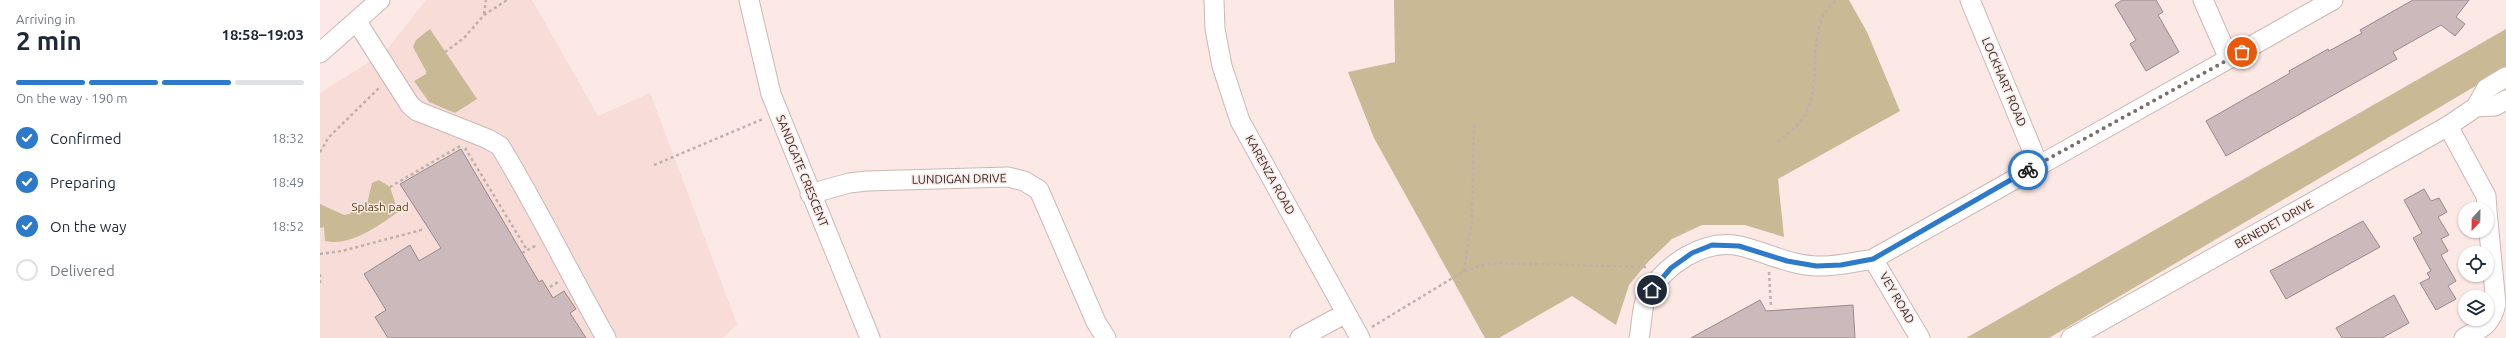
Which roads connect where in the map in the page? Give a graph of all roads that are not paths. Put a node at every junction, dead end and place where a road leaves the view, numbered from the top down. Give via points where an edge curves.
1 (380, 0) edge
2 (749, 0) edge
3 (1214, 0) edge
4 (1970, 0) edge
5 (2203, 0) edge
6 (2333, 0) edge
7 (357, 22) junction
8 (320, 53) edge
9 (2229, 59) junction
10 (2506, 77) edge
11 (2506, 100) edge
12 (2476, 107) junction
13 (2448, 126) junction
14 (2038, 164) junction
15 (810, 194) junction
16 (2486, 202) edge
17 (2490, 238) edge
18 (1873, 259) junction
19 (1346, 313) junction
20 (1359, 337) edge
21 (606, 338) edge
22 (870, 338) edge
23 (1106, 338) edge
24 (1300, 338) edge
25 (1639, 338) edge
26 (1920, 338) edge
27 (2071, 338) edge
28 (2464, 338) edge

1 - 7 street
2 - 15 street, SANDGATE CRESCENT via 762,62
3 - 19 street, KARENZA ROAD via 1215,29 1222,66 1240,121
4 - 14 street, LOCKHART ROAD
5 - 9 street
6 - 9 street
7 - 8 street
7 - 21 street via 405,100 417,111 500,146 555,240
9 - 14 street
10 - 12 street, BENEDET DRIVE via 2486,89
11 - 12 street, BENEDET DRIVE via 2495,106
12 - 13 street, BENEDET DRIVE
13 - 16 street via 2486,196
13 - 27 street, BENEDET DRIVE
14 - 18 street
15 - 22 street, SANDGATE CRESCENT
15 - 23 street, LUNDIGAN DRIVE via 849,183 867,181 1008,177 1024,181 1039,190 1096,322
17 - 28 street via 2496,304 2493,317 2485,326
18 - 25 street via 1841,265 1816,266 1739,246 1712,245 1692,253 1671,268 1646,297
18 - 26 street, VEY ROAD
19 - 20 street, KARENZA ROAD
19 - 24 street

